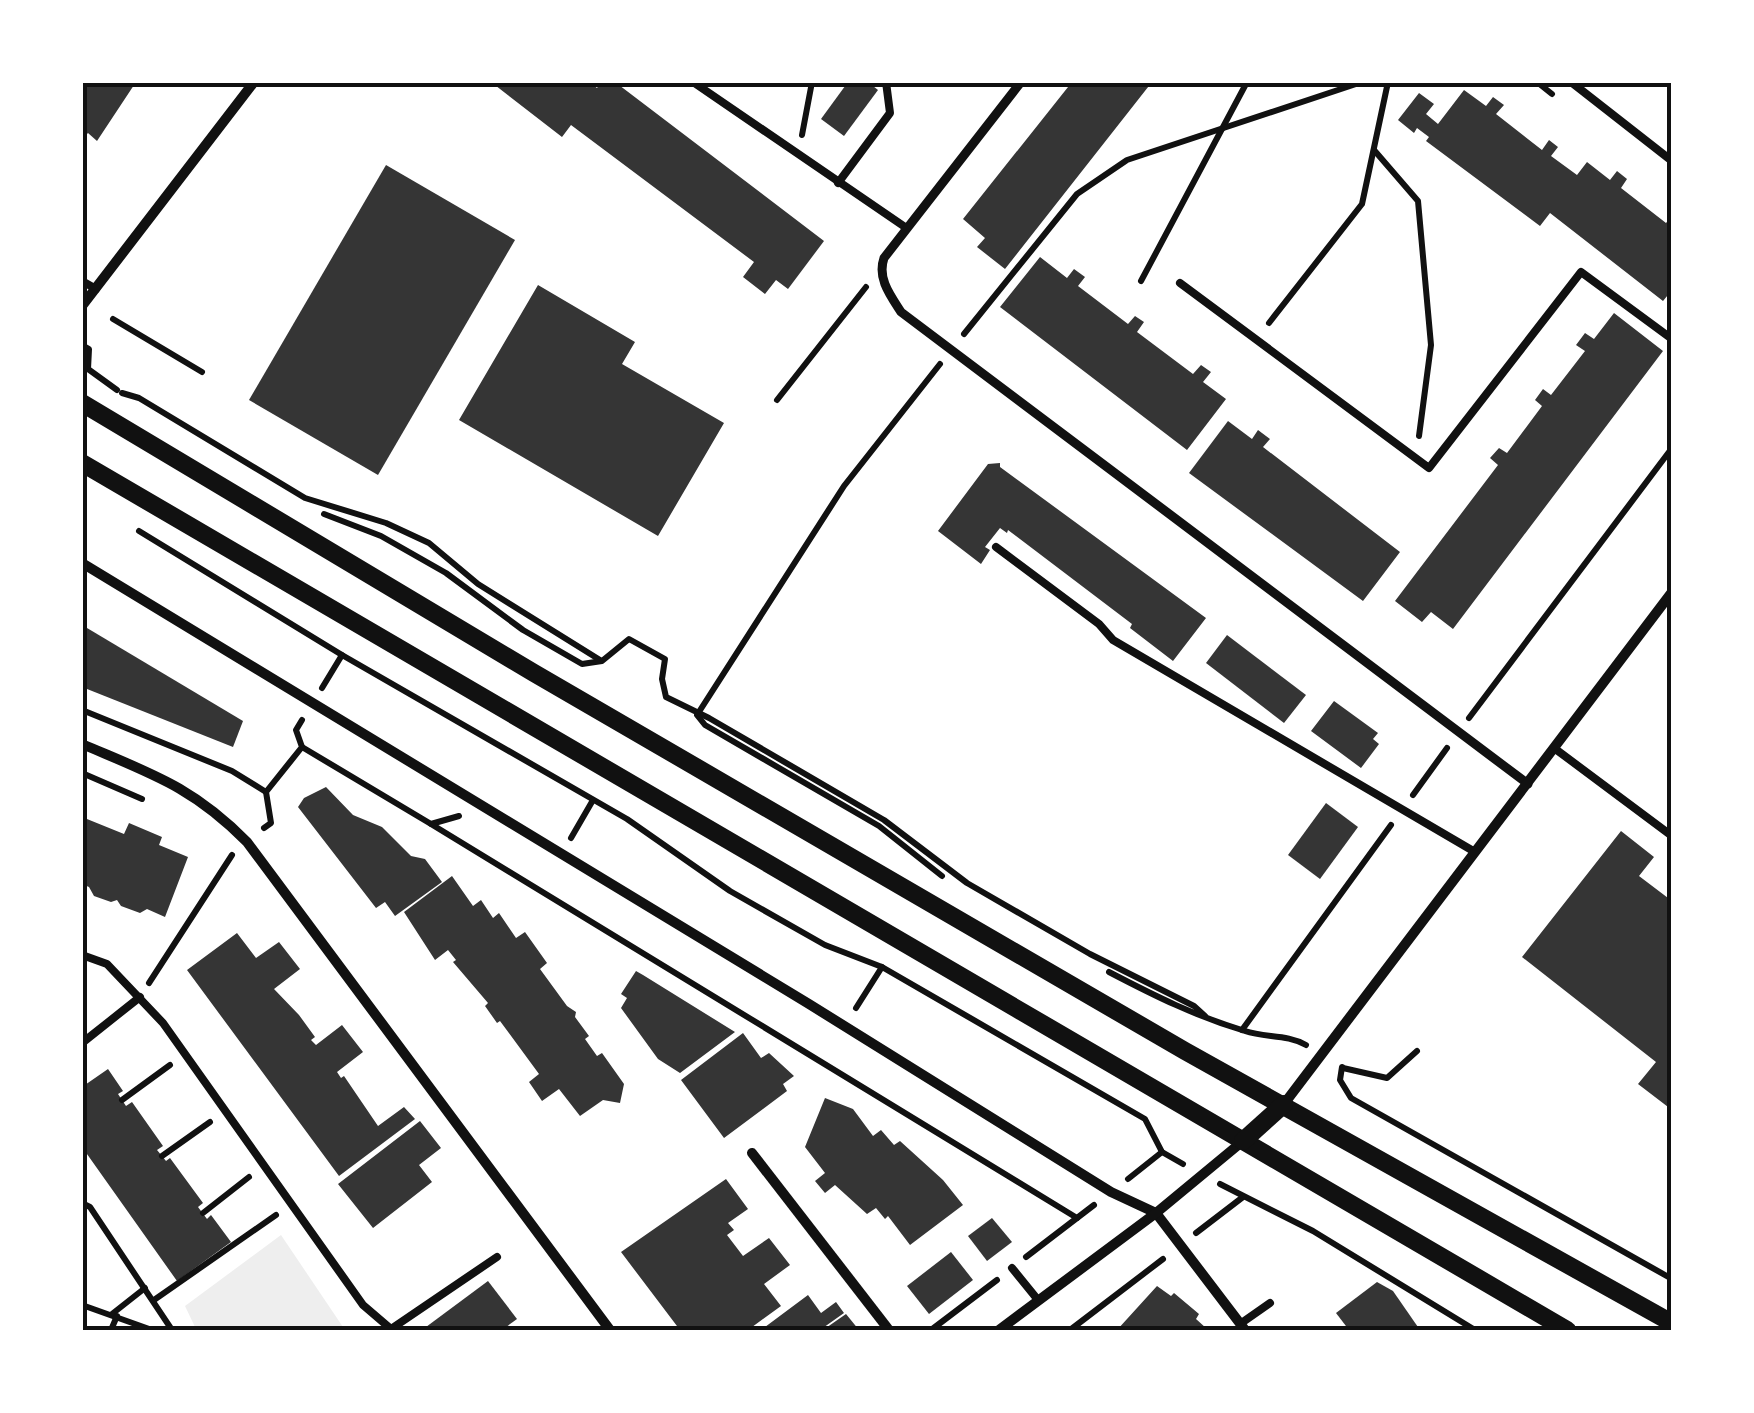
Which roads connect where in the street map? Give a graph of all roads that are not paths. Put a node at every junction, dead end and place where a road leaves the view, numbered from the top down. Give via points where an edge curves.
1 (254, 82) edge
2 (693, 82) edge
3 (886, 82) edge
4 (1021, 82) edge
5 (1570, 82) edge
6 (1672, 161) edge
7 (838, 183) junction
8 (905, 227) junction
9 (82, 281) edge
10 (1180, 283) dead end
11 (96, 289) junction
12 (82, 306) edge
13 (1672, 339) edge
14 (82, 403) edge
15 (82, 463) edge
16 (996, 547) dead end
17 (82, 563) edge
18 (1672, 592) edge
19 (82, 744) edge
20 (1554, 748) junction
21 (1528, 784) junction
22 (1672, 836) edge
23 (1474, 852) junction
24 (82, 954) edge
25 (140, 997) junction
26 (82, 1044) edge
27 (1284, 1104) junction
28 (1243, 1140) junction
29 (752, 1153) dead end
30 (1156, 1214) junction
31 (497, 1256) dead end
32 (1012, 1268) dead end
33 (1608, 1287) junction
34 (1038, 1300) junction
35 (1270, 1302) dead end
36 (1672, 1309) edge
37 (1672, 1323) edge
38 (1242, 1327) edge
39 (610, 1330) edge
40 (889, 1330) edge
41 (999, 1330) edge
42 (1567, 1330) edge

1 - 11 street
2 - 7 lane
3 - 7 lane via 890,112
4 - 8 street
5 - 6 lane
7 - 8 lane
8 - 21 street via 880,268 901,312
9 - 11 lane
10 - 13 lane via 1429,468 1580,272
11 - 12 street
14 - 27 street via 517,663
15 - 28 street
16 - 23 lane via 1113,640
17 - 30 street
18 - 20 street
19 - 39 street via 181,786 247,842
20 - 21 street
20 - 22 lane
21 - 23 street
23 - 27 street
24 - 25 lane via 108,964
25 - 26 lane
25 - 31 lane via 363,1305 391,1329
27 - 28 street
27 - 33 street
28 - 30 street
28 - 42 street
29 - 40 street
30 - 34 street
30 - 38 street
32 - 34 lane
33 - 36 street
33 - 37 street
34 - 41 street
35 - 38 lane

